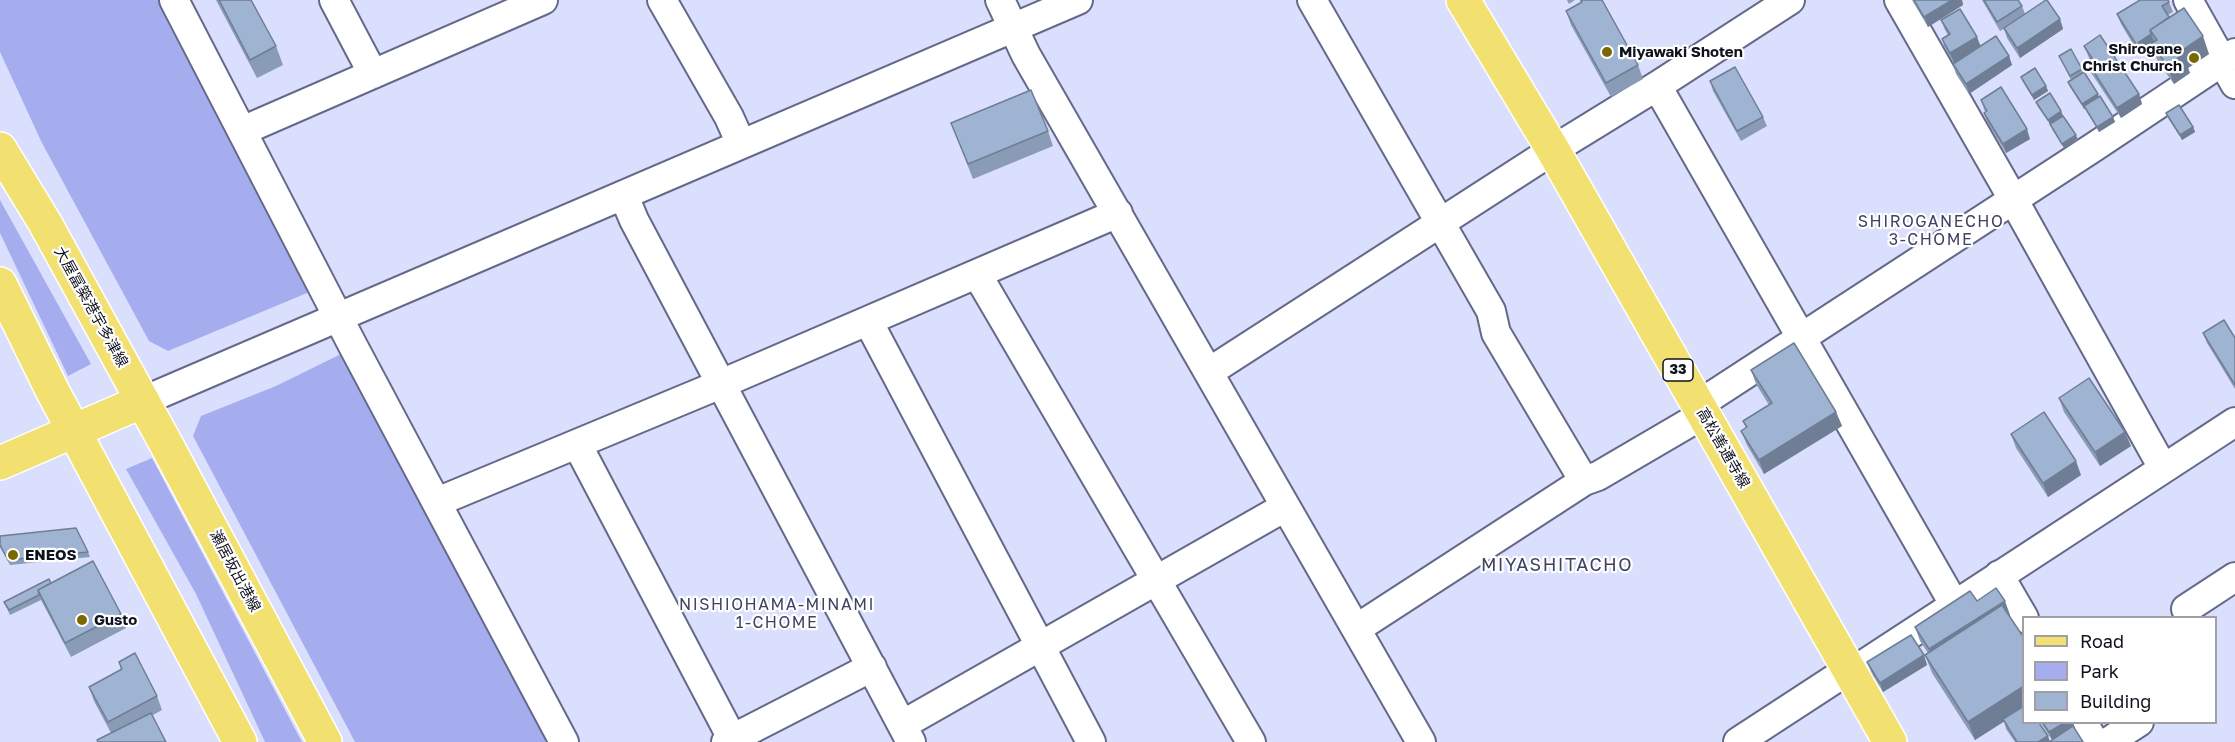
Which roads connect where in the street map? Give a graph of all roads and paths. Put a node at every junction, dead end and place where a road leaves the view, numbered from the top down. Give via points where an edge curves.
1 (174, 0) edge
2 (334, 0) edge
3 (543, 0) edge
4 (662, 0) edge
5 (1000, 0) edge
6 (1078, 0) edge
7 (1312, 0) edge
8 (1463, 0) edge
9 (1790, 0) edge
10 (1899, 0) edge
11 (2188, 0) edge
12 (502, 8) edge
13 (1014, 27) junction
14 (2231, 66) edge
15 (373, 74) junction
16 (1657, 86) junction
17 (242, 131) junction
18 (741, 144) junction
19 (0, 150) edge
20 (1552, 150) junction
21 (624, 196) junction
22 (2013, 199) junction
23 (1118, 213) junction
24 (1441, 223) junction
25 (977, 274) junction
26 (0, 284) edge
27 (338, 318) junction
28 (868, 321) junction
29 (1801, 339) junction
30 (1209, 372) junction
31 (721, 384) junction
32 (143, 401) junction
33 (1701, 409) junction
34 (2235, 422) edge
35 (74, 431) junction
36 (577, 444) junction
37 (0, 463) edge
38 (2163, 468) junction
39 (1584, 481) junction
40 (437, 502) junction
41 (1285, 507) junction
42 (1999, 575) junction
43 (2235, 577) edge
44 (1156, 580) junction
45 (1954, 604) junction
46 (2186, 609) dead end
47 (2023, 616) edge
48 (1356, 629) junction
49 (1040, 646) junction
50 (872, 667) junction
51 (1851, 671) junction
52 (2084, 724) edge
53 (2137, 724) edge
54 (907, 734) edge
55 (1754, 738) edge
56 (731, 741) edge
57 (240, 742) edge
58 (325, 742) edge
59 (564, 742) edge
60 (1091, 742) edge
61 (1251, 742) edge
62 (1421, 742) edge
63 (1890, 742) edge
64 (2094, 742) edge
65 (2108, 742) edge

1 - 17 street
2 - 15 street
3 - 12 street
4 - 18 street
5 - 13 street
6 - 13 street
7 - 24 street
8 - 20 main road, 高松善通寺線 / 33
9 - 16 street
10 - 22 street
11 - 14 street
12 - 15 street
13 - 18 street
13 - 23 street via 1026,55
14 - 22 street
15 - 17 street
16 - 20 street
16 - 29 street
17 - 27 street
18 - 21 street
19 - 32 main road, 大屋冨築港宇多津線
20 - 24 street
20 - 33 main road, 高松善通寺線 / 33
21 - 27 street
21 - 31 street
22 - 29 street
22 - 38 street
23 - 25 street
23 - 30 street
24 - 30 street
24 - 39 street via 1491,311 1496,333
25 - 28 street
25 - 44 street
26 - 35 main road
27 - 32 street
27 - 40 street
28 - 31 street
28 - 49 street
29 - 33 street
29 - 45 street
30 - 41 street
31 - 36 street
31 - 50 street
32 - 35 main road
32 - 58 main road, 瀬居坂出港線
33 - 39 street via 1598,476
33 - 51 main road, 高松善通寺線 / 33
34 - 38 street
35 - 37 main road
35 - 57 main road
36 - 40 street
36 - 56 street
38 - 42 street
39 - 48 street
40 - 59 street
41 - 44 street
41 - 48 street
42 - 45 street
42 - 47 street
43 - 46 street
44 - 49 street
44 - 61 street
45 - 51 street
48 - 62 street
49 - 54 street
49 - 60 street
50 - 54 street
50 - 56 street
51 - 55 street
51 - 63 main road, 高松善通寺線 / 33
52 - 64 street
53 - 65 street

